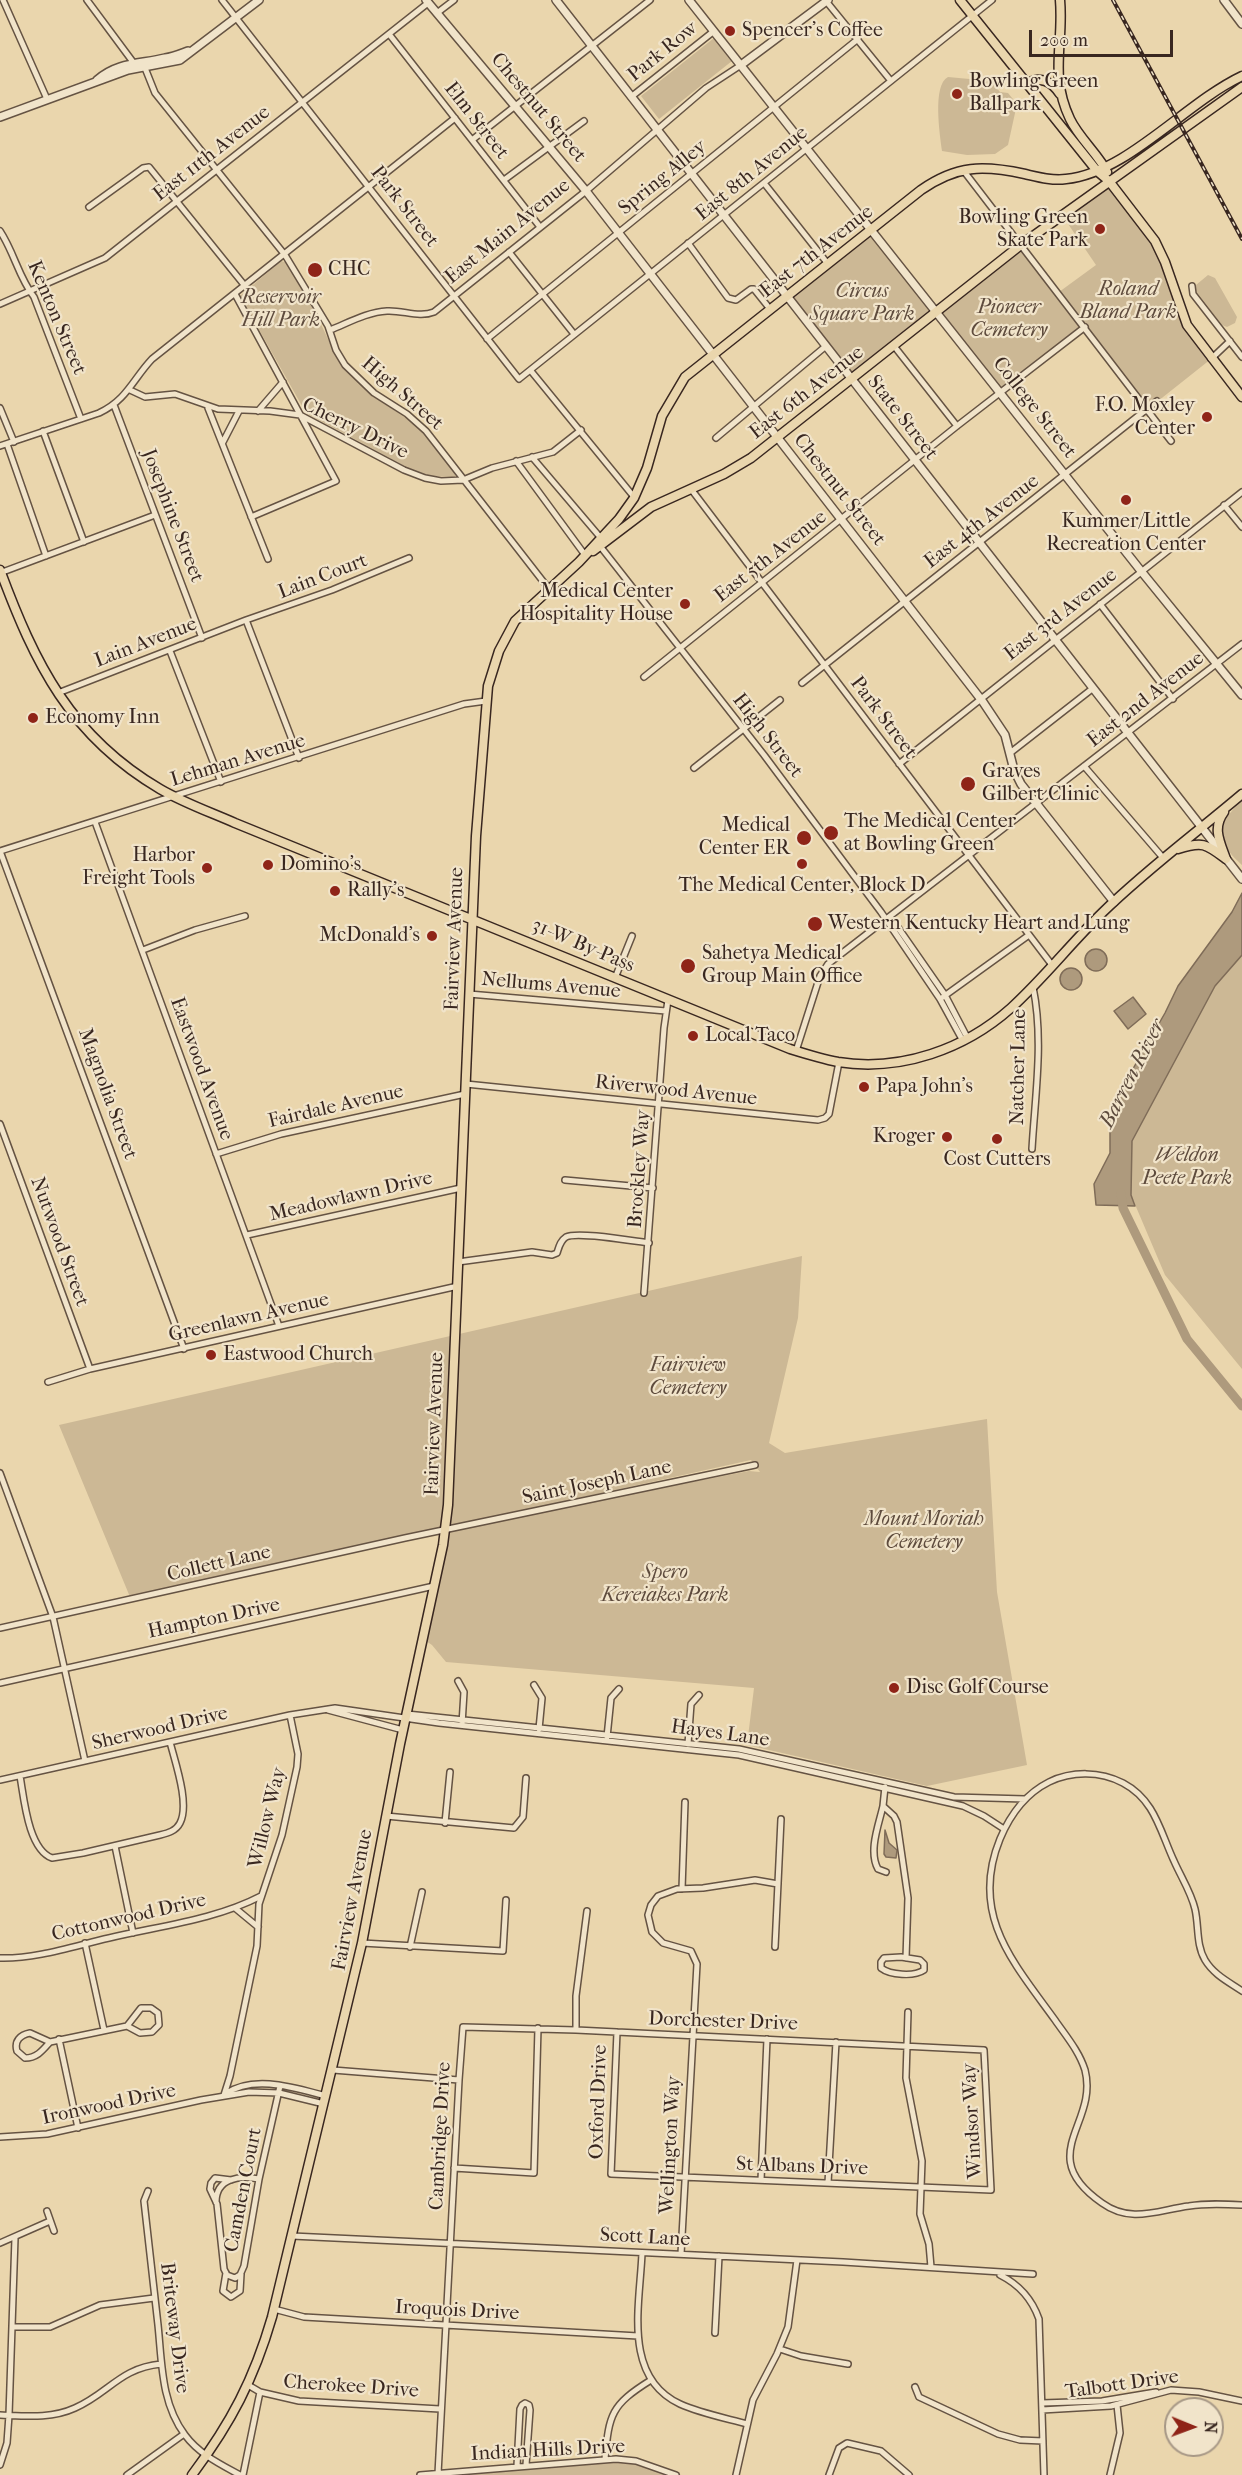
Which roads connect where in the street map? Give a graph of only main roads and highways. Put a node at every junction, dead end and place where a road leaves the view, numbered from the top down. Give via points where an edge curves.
1 (960, 0) edge
2 (1060, 0) edge
3 (1242, 76) edge
4 (1027, 84) junction
5 (1242, 87) edge
6 (1062, 97) junction
7 (1101, 170) junction
8 (1109, 181) junction
9 (1242, 397) edge
10 (634, 497) joint
11 (600, 542) junction
12 (0, 572) edge
13 (1242, 794) edge
14 (1233, 801) junction
15 (1172, 852) junction
16 (473, 918) junction
17 (192, 2475) edge

1 - 4 main road
2 - 6 main road via 1057,65
3 - 7 main road via 1214,91
4 - 6 main road via 1047,81
4 - 7 main road
5 - 8 main road, East 6th Avenue
6 - 7 main road via 1077,132
7 - 8 main road
7 - 10 main road, East 7th Avenue via 1056,180 987,168 963,170 931,183 690,372 662,416
8 - 9 main road via 1156,244 1187,325
8 - 11 main road, East 6th Avenue via 1022,244 739,466 640,514
10 - 11 main road, Fairview Avenue
11 - 16 main road, Fairview Avenue via 521,614 493,665 486,701
12 - 16 main road, 31-W By-Pass via 34,654 57,694 109,753 140,776 175,796
13 - 14 main road, 31-W By-Pass
14 - 15 main road, 31-W By-Pass
14 - 15 main road via 1218,821 1217,829 1228,861 1210,846 1199,844
15 - 16 main road, 31-W By-Pass via 1114,902 998,1018 966,1040 932,1054 900,1061 839,1062 796,1051
16 - 17 main road, Fairview Avenue via 446,1530 362,1943 263,2350 228,2425

